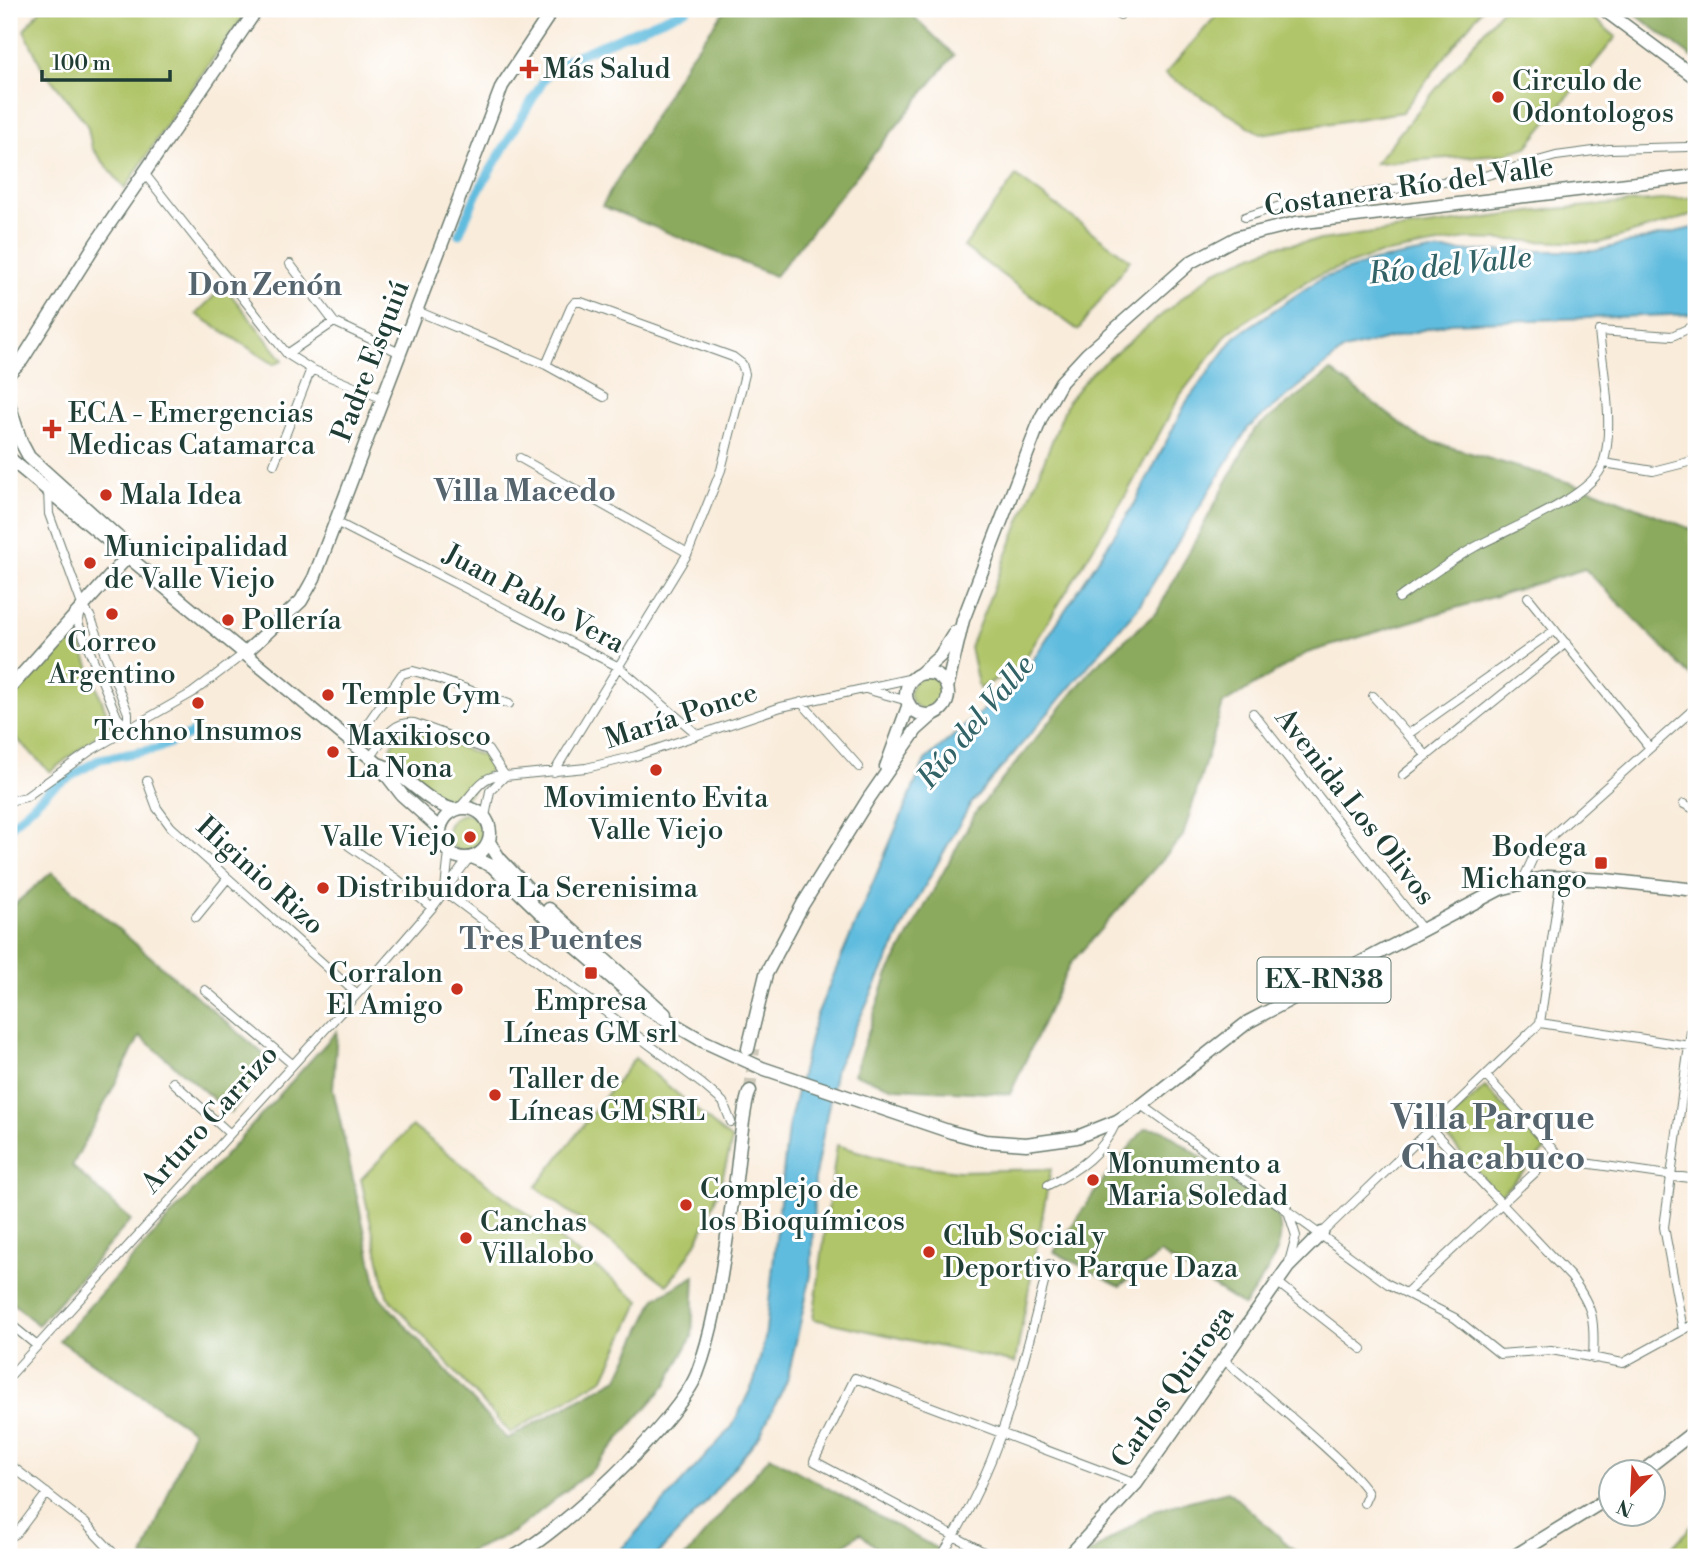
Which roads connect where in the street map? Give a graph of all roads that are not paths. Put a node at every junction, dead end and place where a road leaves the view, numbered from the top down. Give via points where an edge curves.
1 (257, 9) edge
2 (553, 9) edge
3 (1602, 9) edge
4 (1696, 78) edge
5 (1688, 148) dead end
6 (144, 173) junction
7 (1696, 176) edge
8 (1245, 217) dead end
9 (290, 264) dead end
10 (417, 311) junction
11 (334, 323) junction
12 (1696, 325) edge
13 (400, 353) junction
14 (287, 354) junction
15 (546, 365) junction
16 (311, 369) junction
17 (9, 373) edge
18 (604, 397) dead end
19 (382, 398) junction
20 (9, 404) edge
21 (15, 424) junction
22 (9, 442) edge
23 (9, 458) edge
24 (520, 458) dead end
25 (1696, 460) edge
26 (1604, 463) junction
27 (274, 464) dead end
28 (48, 491) junction
29 (336, 522) junction
30 (688, 552) junction
31 (129, 555) junction
32 (1528, 597) dead end
33 (1399, 598) dead end
34 (82, 605) junction
35 (963, 620) junction
36 (1555, 630) junction
37 (1566, 643) junction
38 (245, 653) junction
39 (619, 667) junction
40 (917, 676) junction
41 (947, 688) junction
42 (9, 689) edge
43 (869, 690) junction
44 (1373, 696) dead end
45 (801, 702) junction
46 (909, 703) junction
47 (509, 704) dead end
48 (1696, 707) edge
49 (935, 713) junction
50 (1253, 713) dead end
51 (128, 728) junction
52 (1407, 735) junction
53 (698, 736) junction
54 (353, 744) junction
55 (1650, 748) junction
56 (1426, 755) junction
57 (374, 761) junction
58 (859, 767) dead end
59 (554, 772) junction
60 (1402, 775) dead end
61 (505, 776) junction
62 (147, 781) dead end
63 (873, 793) junction
64 (9, 801) edge
65 (1684, 804) dead end
66 (457, 809) junction
67 (1696, 810) edge
68 (485, 817) junction
69 (440, 830) junction
70 (489, 842) junction
71 (349, 846) dead end
72 (449, 852) junction
73 (470, 858) junction
74 (1562, 877) junction
75 (227, 879) junction
76 (1522, 882) junction
77 (1696, 890) edge
78 (445, 892) junction
79 (432, 908) junction
80 (196, 917) dead end
81 (1422, 929) junction
82 (205, 990) dead end
83 (357, 994) junction
84 (1696, 995) edge
85 (1540, 1023) junction
86 (678, 1026) junction
87 (1693, 1046) edge
88 (751, 1047) tunnel mouth
89 (291, 1063) junction
90 (1486, 1076) junction
91 (173, 1082) dead end
92 (747, 1092) tunnel mouth
93 (1142, 1105) junction
94 (1117, 1121) junction
95 (731, 1122) dead end
96 (1430, 1128) junction
97 (229, 1133) junction
98 (1556, 1153) junction
99 (1671, 1175) junction
100 (1696, 1179) edge
101 (1048, 1185) dead end
102 (1502, 1202) junction
103 (1287, 1208) junction
104 (1322, 1233) junction
105 (1049, 1264) dead end
106 (1288, 1267) junction
107 (1277, 1282) junction
108 (1406, 1293) junction
109 (9, 1323) edge
110 (1696, 1323) edge
111 (1683, 1330) junction
112 (36, 1345) junction
113 (1362, 1349) dead end
114 (1222, 1358) junction
115 (1593, 1359) junction
116 (9, 1377) edge
117 (1696, 1430) edge
118 (1003, 1434) junction
119 (1661, 1458) edge
120 (9, 1464) edge
121 (1136, 1484) junction
122 (47, 1493) junction
123 (1364, 1503) dead end
124 (1596, 1506) edge
125 (955, 1536) junction
126 (9, 1538) edge
127 (117, 1557) edge
128 (513, 1557) edge
129 (941, 1557) edge
130 (993, 1557) edge
131 (1068, 1557) edge
132 (1514, 1557) edge

1 - 6 main road
2 - 10 main road, Padre Esquiú via 502,86
3 - 4 main road
5 - 8 street via 1609,149 1556,156 1477,177 1280,206
6 - 14 street
6 - 17 main road via 22,360
7 - 35 main road, Costanera Río del Valle via 1285,225 1238,237 1199,257 1087,354 1053,394
9 - 11 street
10 - 13 main road, Padre Esquiú
10 - 15 street
11 - 13 street
11 - 14 street
12 - 26 street via 1672,336 1599,331 1607,419
13 - 19 main road, Padre Esquiú
14 - 16 street
15 - 18 street
15 - 30 street via 575,302 742,363 745,374 721,470
16 - 19 street
16 - 27 street
19 - 29 main road, Padre Esquiú
20 - 21 main road
21 - 22 main road
21 - 31 main road via 24,450 37,466 121,540
23 - 28 main road
24 - 30 street
25 - 26 street via 1653,471
26 - 33 street via 1599,473 1563,503 1462,554
28 - 31 main road
28 - 34 street via 49,514
29 - 38 main road, Padre Esquiú via 301,601
29 - 39 street, Juan Pablo Vera
30 - 39 street
31 - 34 main road
31 - 38 main road
32 - 36 street
34 - 42 main road
34 - 51 street via 128,713
34 - 51 street via 78,623 117,717
35 - 40 main road, Costanera Río del Valle via 940,656
35 - 41 main road, Costanera Río del Valle
36 - 37 street
36 - 52 street
37 - 55 street
37 - 56 street
38 - 51 street, Padre Esquiú via 183,698
38 - 54 main road
39 - 53 street, Juan Pablo Vera
39 - 59 street
40 - 41 main road via 938,676
40 - 43 street, María Ponce
40 - 46 main road via 907,691
41 - 49 main road via 945,704
43 - 45 street, María Ponce
43 - 46 street, María Ponce
44 - 52 street
45 - 53 street, María Ponce
45 - 58 street
46 - 49 main road via 920,713
46 - 63 main road via 898,743
47 - 54 street via 424,674 402,674
48 - 55 street
49 - 63 main road via 916,730
50 - 81 street, Avenida Los Olivos
51 - 64 street, Padre Esquiú via 26,797
52 - 56 street
53 - 59 street, María Ponce via 636,756
54 - 57 main road
55 - 76 street via 1537,849
56 - 60 street
57 - 61 street via 394,726 414,723 488,750
57 - 66 main road via 393,769 436,803
57 - 69 main road
59 - 61 street, María Ponce
61 - 66 street, María Ponce via 485,779
61 - 68 street via 491,791
62 - 75 street, Higinio Rizo via 171,827
63 - 88 main road via 824,867 776,954 761,989
65 - 67 street
66 - 68 main road via 474,809
66 - 69 main road via 446,816
68 - 70 main road, EX-RN38 via 491,832
69 - 72 main road
70 - 73 main road
70 - 86 main road, EX-RN38 via 527,889
71 - 79 street
72 - 73 main road, EX-RN38
72 - 78 street
73 - 78 street, Arturo Carrizo
73 - 86 main road, EX-RN38 via 492,866 648,1009
74 - 76 main road, EX-RN38
74 - 77 main road, EX-RN38
74 - 85 street
75 - 80 street
75 - 83 street, Higinio Rizo
76 - 81 main road, EX-RN38
78 - 79 street, Arturo Carrizo
78 - 95 street via 702,1084 723,1102
79 - 83 street, Arturo Carrizo
81 - 93 main road, EX-RN38 via 1248,1022
82 - 89 street
83 - 89 street, Arturo Carrizo
84 - 87 street
85 - 87 street
85 - 90 street, Carlos Quiroga
86 - 94 main road, EX-RN38 via 762,1068 951,1132 1004,1143 1053,1142
87 - 99 street
89 - 97 street, Arturo Carrizo
90 - 96 street, Carlos Quiroga
90 - 98 street
91 - 97 street
92 - 128 main road via 713,1311 692,1385 674,1412 579,1509 537,1544
93 - 94 main road, EX-RN38
93 - 103 street
94 - 101 street via 1097,1155
96 - 102 street
96 - 104 street, Carlos Quiroga
97 - 112 street, Arturo Carrizo
98 - 99 street via 1570,1161
98 - 102 street
99 - 100 street
99 - 111 street via 1664,1227
102 - 108 street
102 - 115 street via 1590,1303 1595,1322
103 - 104 street
103 - 106 street via 1296,1236
104 - 106 main road, Carlos Quiroga
104 - 108 street via 1338,1249
105 - 118 street
106 - 107 main road, Carlos Quiroga
107 - 113 street
107 - 114 main road, Carlos Quiroga
108 - 115 street via 1455,1318 1500,1354 1550,1350
109 - 112 street
110 - 111 street
111 - 115 street via 1631,1362
112 - 116 street, Arturo Carrizo
114 - 121 main road, Carlos Quiroga
114 - 123 street via 1363,1484 1368,1494
117 - 119 main road
118 - 121 street
118 - 125 street
118 - 125 street via 855,1378 814,1461
120 - 122 street
121 - 131 main road, Carlos Quiroga
122 - 126 street
122 - 127 street via 85,1523
124 - 132 main road
125 - 129 street
125 - 130 street

